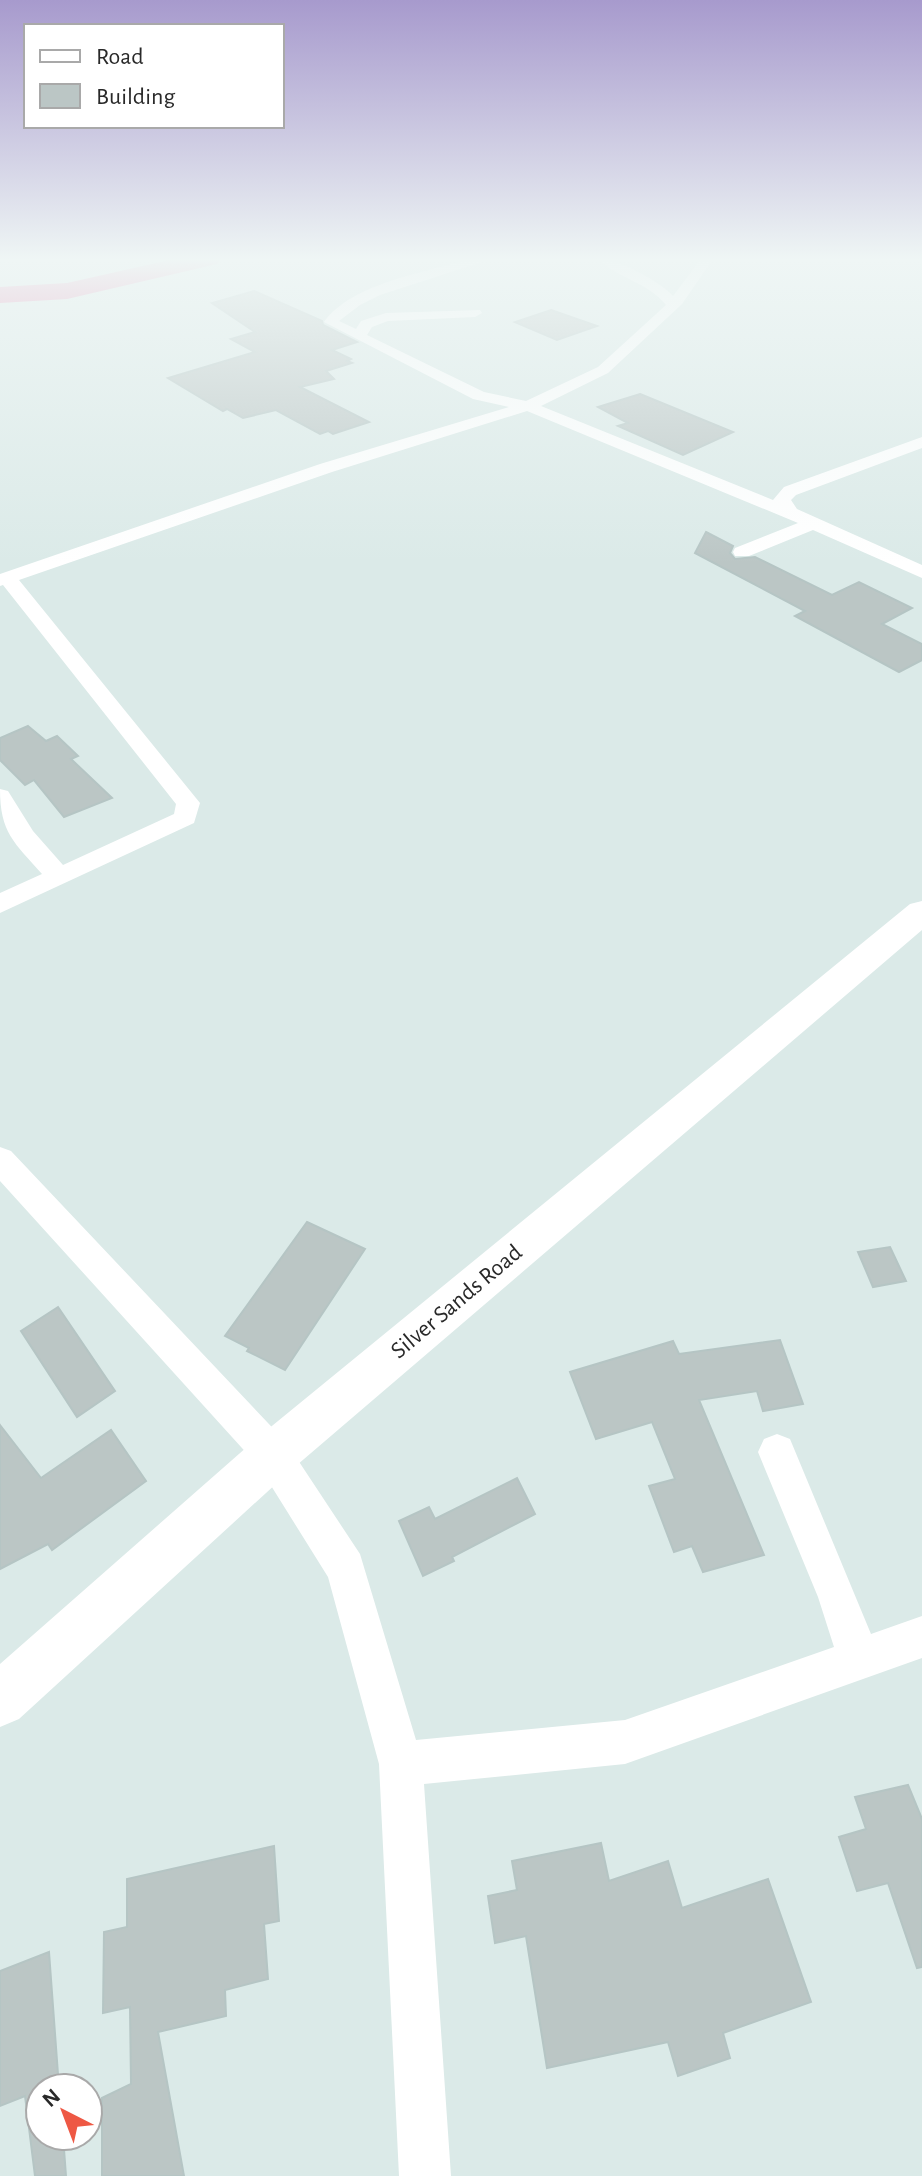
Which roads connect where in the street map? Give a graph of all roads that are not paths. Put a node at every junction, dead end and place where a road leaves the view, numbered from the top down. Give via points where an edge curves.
1 (407, 361) edge
2 (614, 361) edge
3 (528, 406) junction
4 (922, 442) edge
5 (790, 513) junction
6 (812, 524) junction
7 (742, 552) dead end
8 (922, 572) edge
9 (3, 579) edge
10 (0, 796) edge
11 (59, 877) junction
12 (0, 904) edge
13 (922, 912) edge
14 (0, 1160) edge
15 (777, 1452) dead end
16 (273, 1455) junction
17 (922, 1637) edge
18 (859, 1659) junction
19 (0, 1700) edge
20 (401, 1764) junction
21 (425, 2176) edge

1 - 3 street via 479,396
2 - 3 street
3 - 5 street
3 - 9 street via 326,468
4 - 5 street via 790,491 782,500
5 - 6 street
6 - 7 street
6 - 8 street
9 - 11 street via 188,803 185,818
10 - 11 street via 23,836
11 - 12 street
13 - 16 street, Silver Sands Road
14 - 16 street
15 - 18 street
16 - 19 street, Silver Sands Road
16 - 20 street via 346,1568
17 - 18 street
18 - 20 street via 625,1742
20 - 21 street

